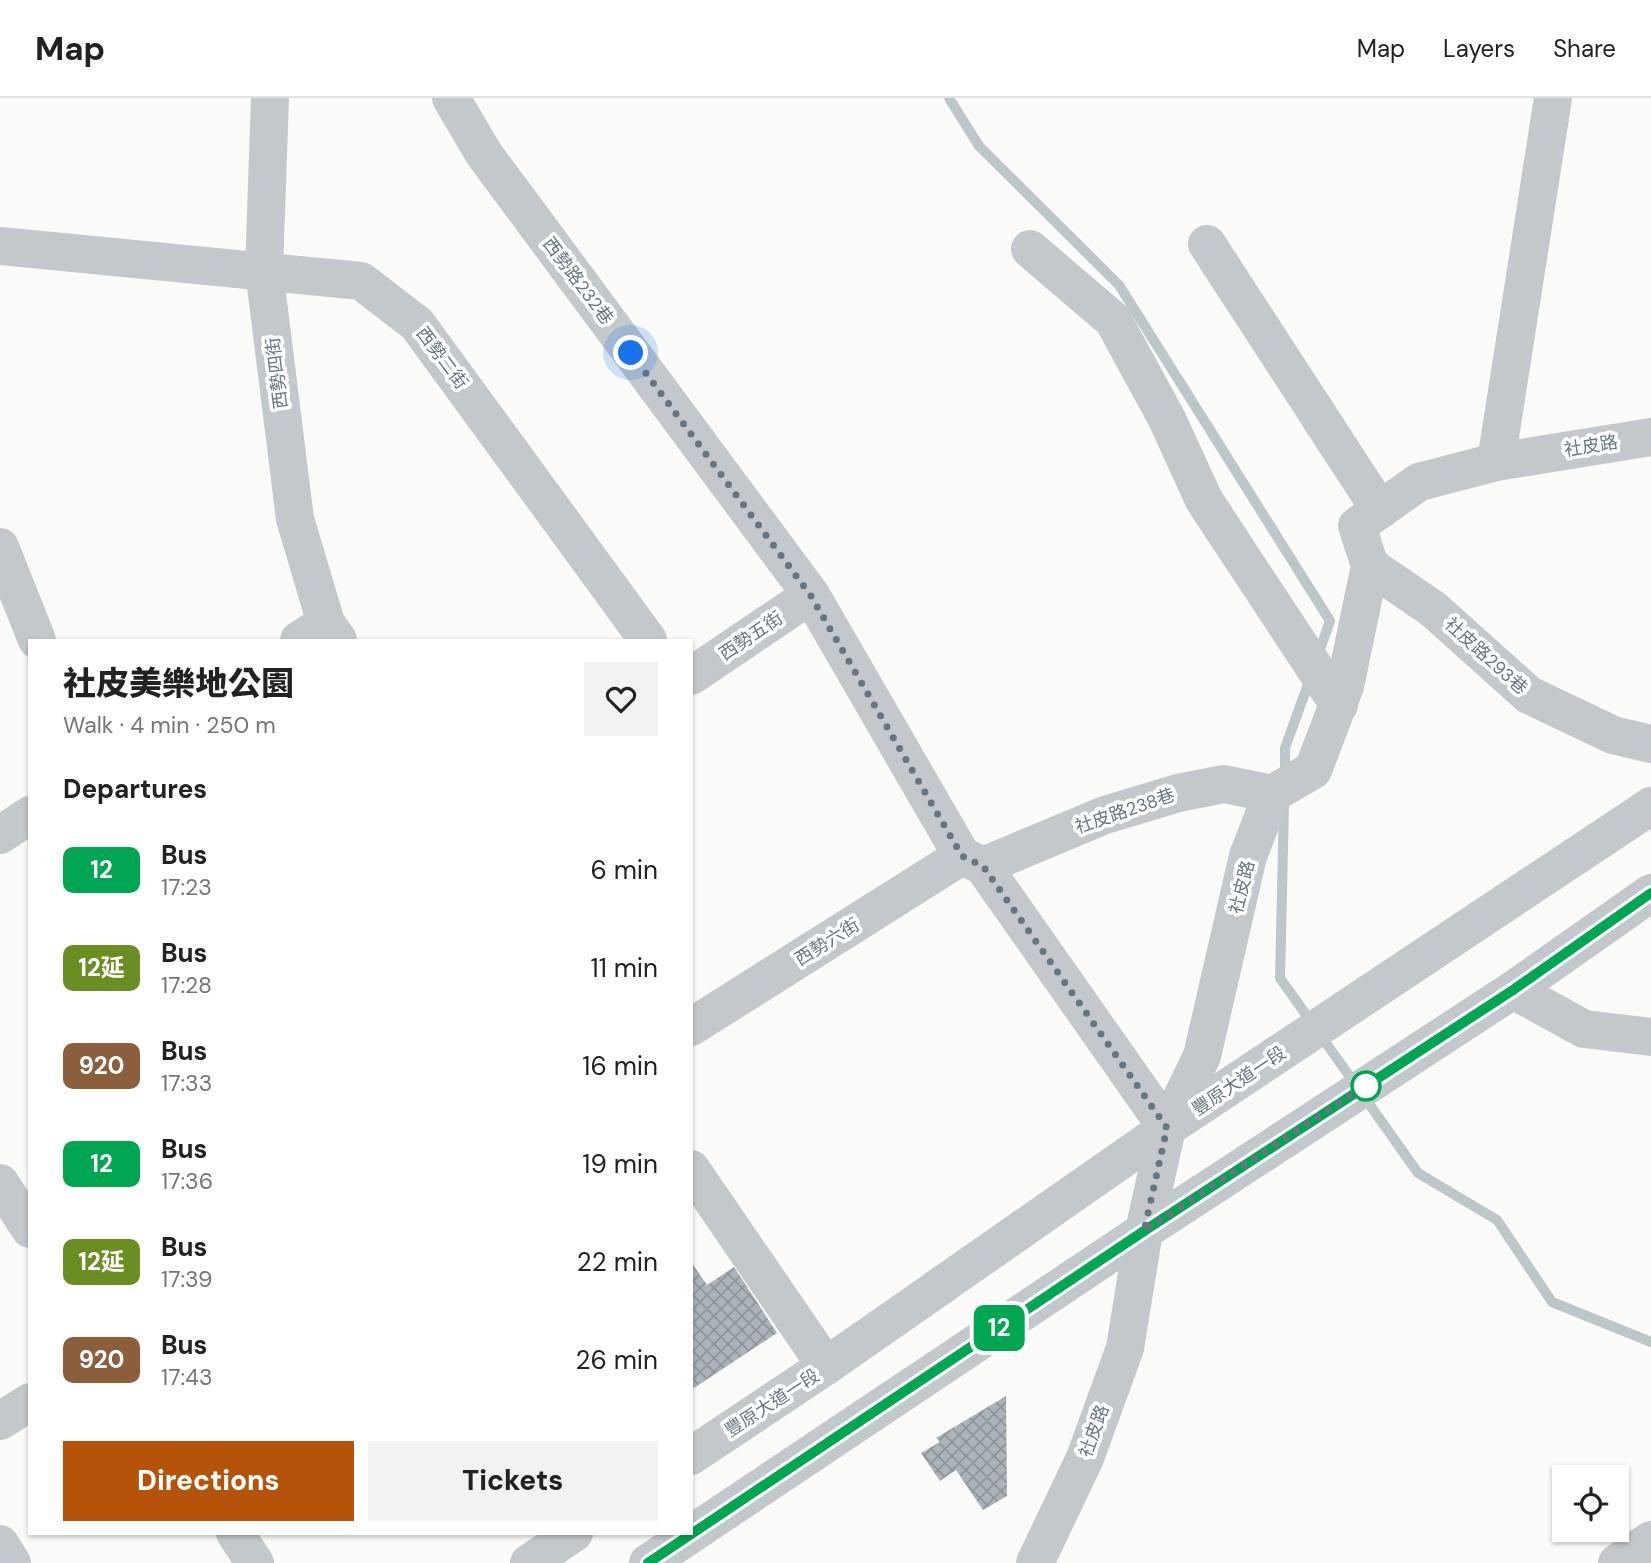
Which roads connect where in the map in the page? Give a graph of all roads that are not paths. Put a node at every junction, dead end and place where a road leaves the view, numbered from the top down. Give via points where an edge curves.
1 (270, 98) edge
2 (451, 98) edge
3 (1553, 98) edge
4 (1207, 244) dead end
5 (0, 246) edge
6 (1030, 249) dead end
7 (264, 270) junction
8 (1651, 437) edge
9 (1496, 462) junction
10 (1380, 510) junction
11 (0, 547) edge
12 (1370, 566) junction
13 (811, 596) junction
14 (321, 635) edge
15 (37, 639) edge
16 (647, 639) edge
17 (693, 675) edge
18 (1339, 705) junction
19 (1651, 744) edge
20 (1272, 794) junction
21 (1651, 806) edge
22 (28, 816) edge
23 (0, 835) edge
24 (973, 861) junction
25 (1651, 893) edge
26 (1513, 990) junction
27 (693, 1026) edge
28 (1651, 1037) edge
29 (1167, 1128) junction
30 (693, 1172) edge
31 (0, 1183) edge
32 (28, 1226) edge
33 (1144, 1231) junction
34 (827, 1366) junction
35 (28, 1403) edge
36 (0, 1422) edge
37 (693, 1455) edge
38 (693, 1533) edge
39 (236, 1535) edge
40 (571, 1535) edge
41 (690, 1535) edge
42 (1651, 1541) edge
43 (0, 1544) edge
44 (12, 1563) edge
45 (255, 1563) edge
46 (529, 1563) edge
47 (648, 1563) edge
48 (1035, 1563) edge
49 (1617, 1563) edge

1 - 7 street, 西勢四街
2 - 13 street, 西勢路232巷 via 484,154
3 - 9 street
4 - 10 street
5 - 7 street, 西勢二街
6 - 18 street via 1113,320 1167,419 1204,500
7 - 14 street, 西勢四街 via 295,519
7 - 16 street, 西勢二街 via 361,281 417,324
8 - 9 street, 社皮路
9 - 10 street, 社皮路 via 1419,482
10 - 12 street, 社皮路 via 1357,526
11 - 15 street
12 - 18 street, 社皮路
12 - 19 street, 社皮路293巷 via 1433,609 1529,695 1613,735
13 - 17 street, 西勢五街
13 - 24 street, 西勢路232巷
18 - 20 street, 社皮路 via 1313,770
20 - 24 street, 社皮路238巷 via 1224,784 1178,793
20 - 29 street, 社皮路 via 1248,856 1202,1056
21 - 29 street, 豐原大道一段
22 - 23 street
24 - 27 street, 西勢六街
24 - 29 street, 西勢路232巷
25 - 26 street
26 - 28 street via 1584,1029
26 - 33 street
29 - 33 street, 社皮路
29 - 34 street, 豐原大道一段
30 - 34 street
31 - 32 street
33 - 38 street
33 - 48 street, 社皮路 via 1125,1348 1085,1458
34 - 37 street, 豐原大道一段
35 - 36 street
39 - 45 street
40 - 46 street
41 - 47 street
42 - 49 street
43 - 44 street

